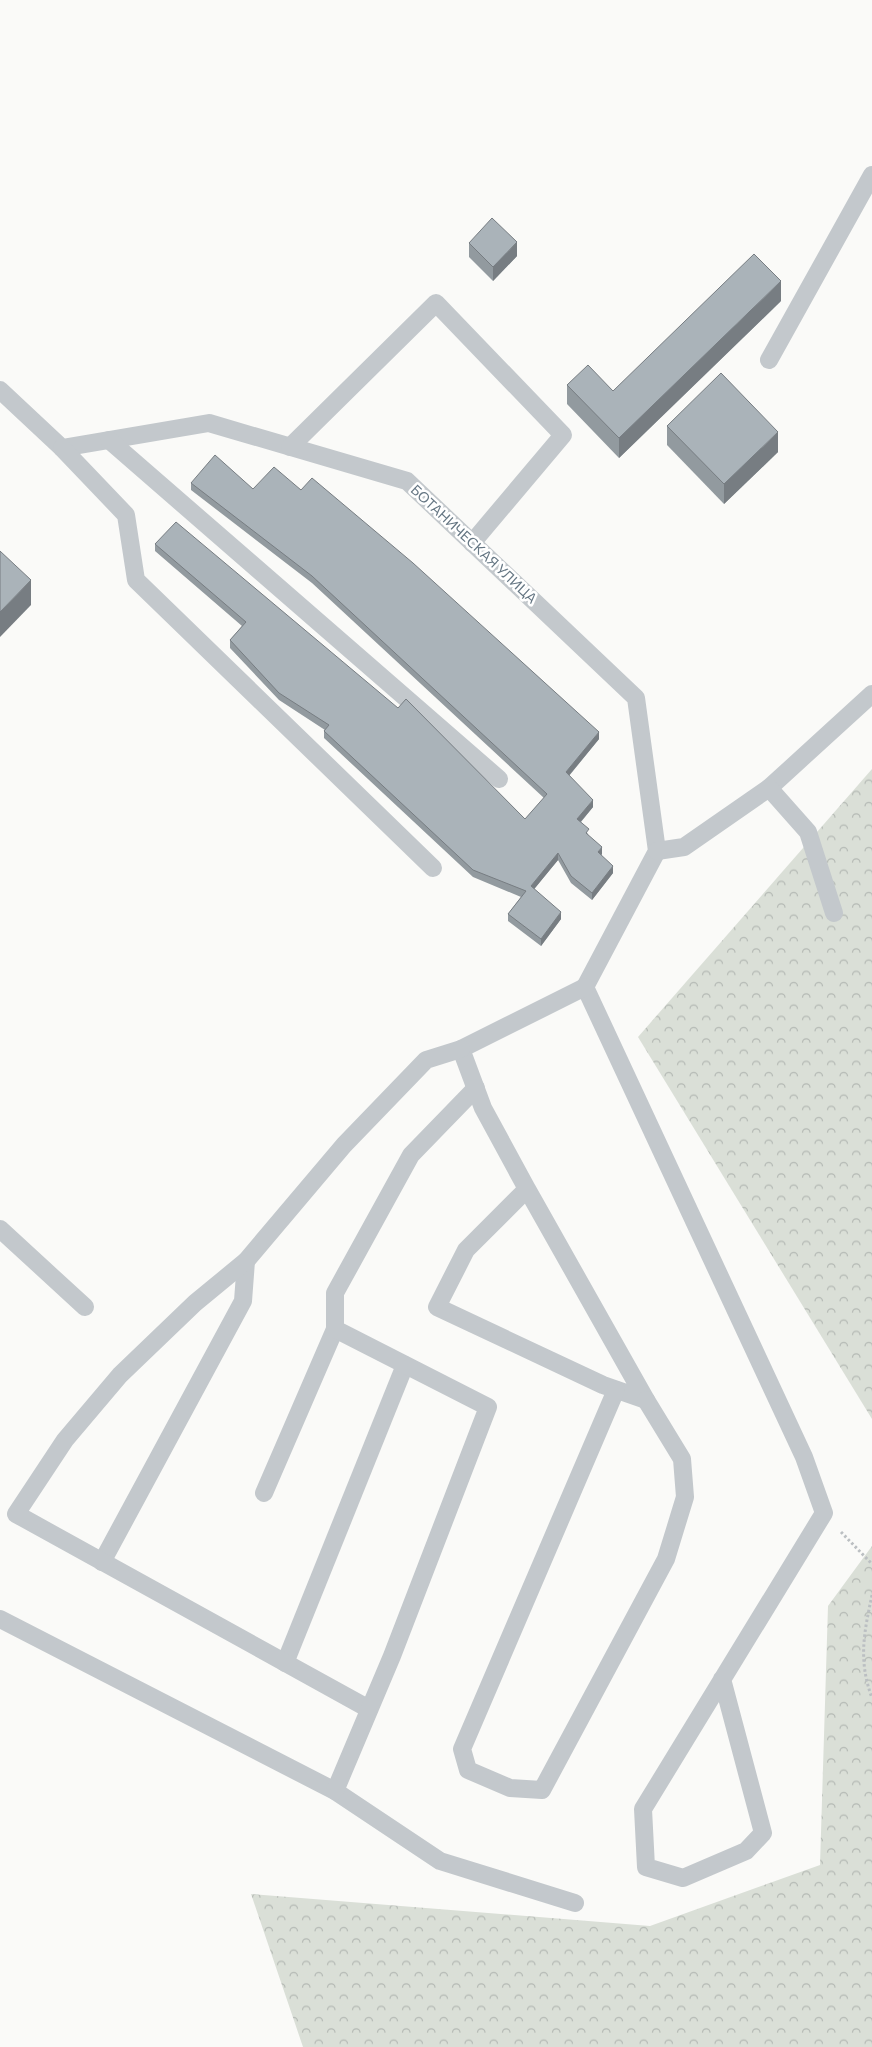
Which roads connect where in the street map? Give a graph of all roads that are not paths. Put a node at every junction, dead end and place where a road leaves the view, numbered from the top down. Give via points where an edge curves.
1 (872, 175) edge
2 (769, 360) dead end
3 (0, 390) edge
4 (109, 440) junction
5 (290, 447) junction
6 (62, 448) junction
7 (472, 543) junction
8 (872, 694) edge
9 (499, 779) dead end
10 (769, 788) junction
11 (657, 851) junction
12 (433, 868) dead end
13 (834, 913) dead end
14 (585, 986) junction
15 (461, 1049) junction
16 (476, 1088) junction
17 (527, 1189) junction
18 (0, 1229) edge
19 (246, 1261) junction
20 (86, 1308) dead end
21 (335, 1329) junction
22 (405, 1365) junction
23 (616, 1390) junction
24 (646, 1400) junction
25 (264, 1493) dead end
26 (102, 1562) junction
27 (0, 1619) edge
28 (285, 1663) junction
29 (722, 1679) junction
30 (369, 1709) junction
31 (335, 1791) junction
32 (575, 1903) dead end

1 - 2 lane
3 - 6 lane
4 - 5 lane, БОТАНИЧЕСКАЯ УЛИЦА via 209,423
4 - 6 lane, БОТАНИЧЕСКАЯ УЛИЦА
4 - 9 lane
5 - 7 lane, БОТАНИЧЕСКАЯ УЛИЦА via 407,481
5 - 7 lane via 436,303 563,435
6 - 12 lane via 126,515 136,580
7 - 11 lane, БОТАНИЧЕСКАЯ УЛИЦА via 636,698
8 - 10 lane
10 - 11 lane via 684,848
10 - 13 lane via 808,832
11 - 14 lane
14 - 15 lane
14 - 29 lane via 799,1448 824,1513
15 - 16 lane
15 - 19 lane via 426,1060 344,1145
16 - 17 lane via 483,1108
16 - 21 lane via 412,1155 335,1294
17 - 23 lane via 466,1250 437,1307
17 - 24 lane
18 - 20 lane
19 - 26 lane via 243,1301
19 - 26 lane via 195,1303 120,1375 65,1440 16,1514
21 - 22 lane
21 - 25 lane
22 - 28 lane
22 - 30 lane via 488,1407
23 - 24 lane
23 - 24 lane via 462,1749 468,1770 510,1788 542,1790 666,1559 685,1497 682,1459
26 - 28 lane
27 - 31 lane
28 - 30 lane
29 - 29 lane via 642,1809 646,1867 682,1878 746,1851 762,1833
30 - 31 lane
31 - 32 lane via 440,1861

